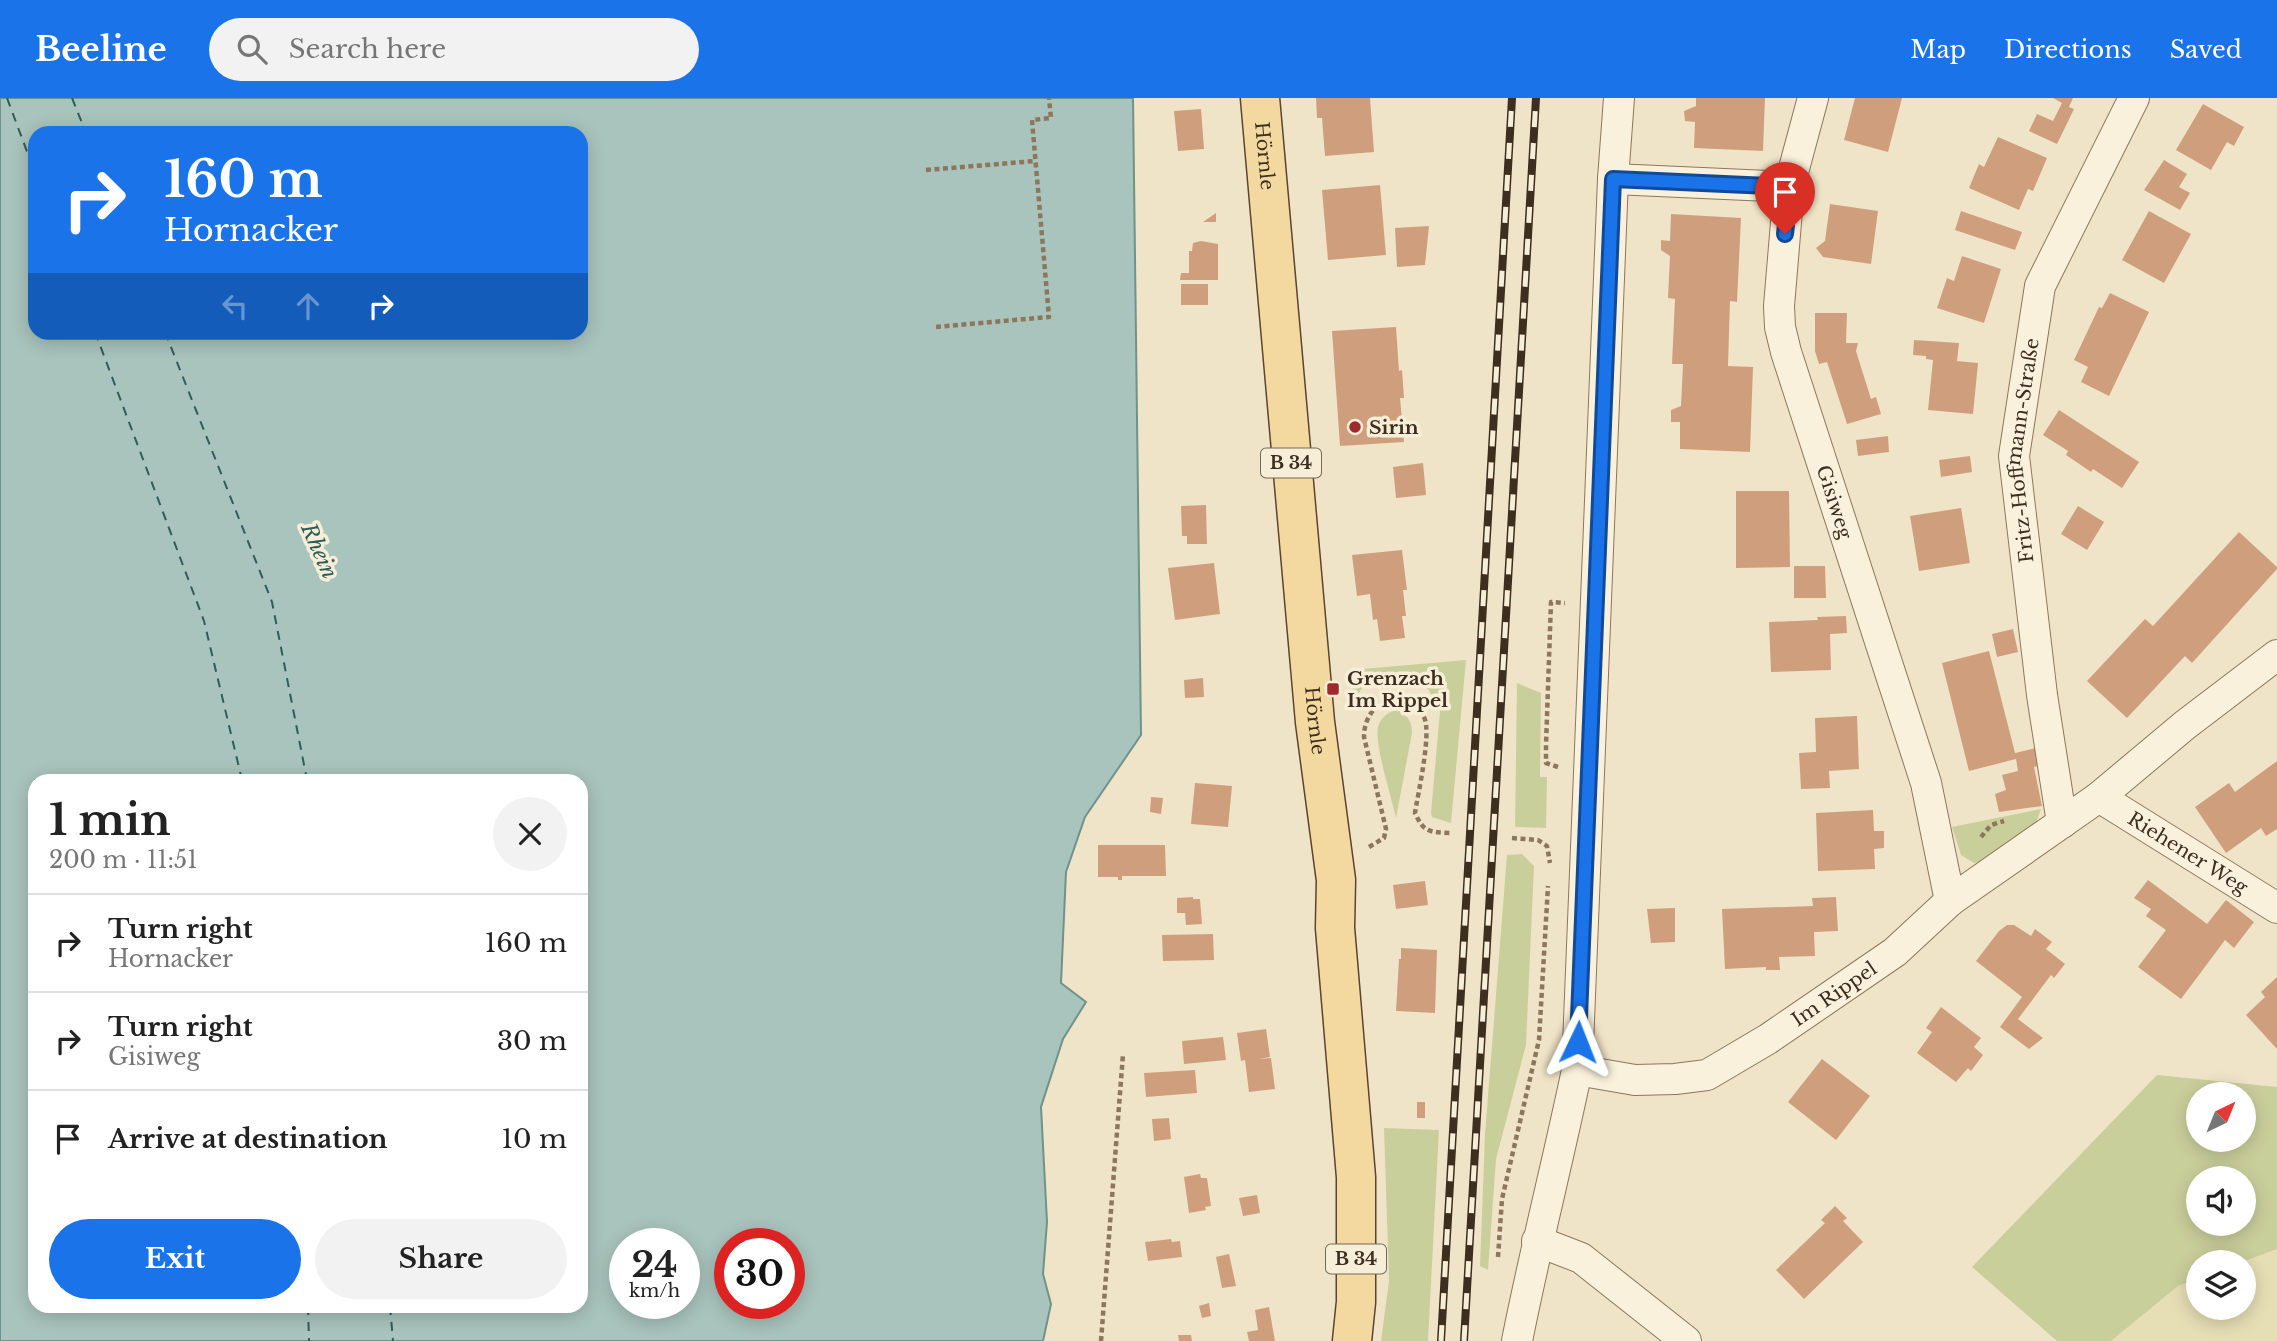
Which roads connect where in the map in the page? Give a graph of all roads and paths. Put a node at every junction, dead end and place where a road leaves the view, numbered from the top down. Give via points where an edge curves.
1 (1049, 98) edge
2 (1260, 98) edge
3 (1619, 98) edge
4 (1814, 98) edge
5 (2134, 98) edge
6 (1035, 161) junction
7 (926, 170) dead end
8 (1613, 179) junction
9 (1790, 187) junction
10 (936, 327) dead end
11 (1596, 605) junction
12 (2277, 655) edge
13 (1559, 767) dead end
14 (2099, 797) junction
15 (2062, 823) junction
16 (1330, 827) junction
17 (1450, 833) dead end
18 (1512, 838) dead end
19 (1950, 901) junction
20 (2277, 908) edge
21 (1123, 1054) dead end
22 (1577, 1070) junction
23 (1537, 1241) junction
24 (1530, 1279) junction
25 (1101, 1341) edge
26 (1352, 1341) edge
27 (1517, 1341) edge
28 (1686, 1341) edge

1 - 6 path via 1051,118 1031,120
2 - 16 main road, Hörnle / B 34 via 1315,722
3 - 8 street
4 - 9 street, Gisiweg
5 - 15 street, Fritz-Hoffmann-Straße via 2040,286 2014,456
6 - 7 path
6 - 10 path via 1049,317
8 - 9 street
8 - 11 street
9 - 19 street, Gisiweg via 1780,327 1926,783
11 - 13 path via 1552,602 1545,745 1546,764
11 - 22 street
12 - 14 street, Im Rippel
14 - 15 street, Im Rippel
14 - 20 street, Riehener Weg
15 - 19 street, Im Rippel
16 - 17 path via 1362,825 1365,849 1384,838 1386,828 1364,724 1369,712 1392,698 1405,699 1424,717 1427,733 1415,813 1420,825 1431,832
16 - 26 main road, Hörnle / B 34 via 1356,1177
18 - 24 path via 1538,840 1547,846 1550,860 1539,1040 1502,1199 1498,1258 1501,1269
19 - 22 street, Im Rippel via 1895,952 1768,1039 1707,1074 1635,1080
21 - 25 path
22 - 23 street
23 - 24 street
23 - 28 street via 1581,1258
24 - 27 street

